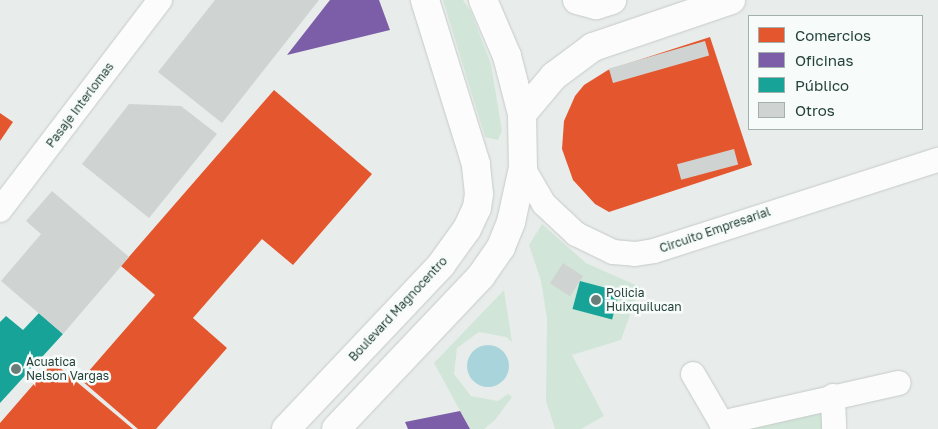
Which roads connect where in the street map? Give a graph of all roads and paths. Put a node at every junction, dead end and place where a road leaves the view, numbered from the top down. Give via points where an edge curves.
1 (160, 0) edge
2 (425, 0) edge
3 (483, 0) edge
4 (577, 0) edge
5 (612, 0) edge
6 (731, 0) edge
7 (522, 114) junction
8 (938, 160) edge
9 (523, 168) junction
10 (0, 210) edge
11 (693, 374) dead end
12 (900, 383) dead end
13 (833, 396) junction
14 (723, 426) edge
15 (286, 429) edge
16 (336, 429) edge
17 (834, 429) edge

1 - 10 street, Pasaje Interlomas
2 - 15 street, Boulevard Magnocentro via 476,164 480,194 477,208 467,229 441,265
3 - 7 street via 507,56
4 - 5 street via 596,5
6 - 7 street via 593,48 554,76
7 - 9 street
8 - 9 street, Circuito Empresarial via 654,251 635,254 613,252 594,244 560,221 544,204
9 - 16 street via 511,222 501,247 481,276
11 - 14 street
12 - 13 street
13 - 14 street
13 - 17 street

